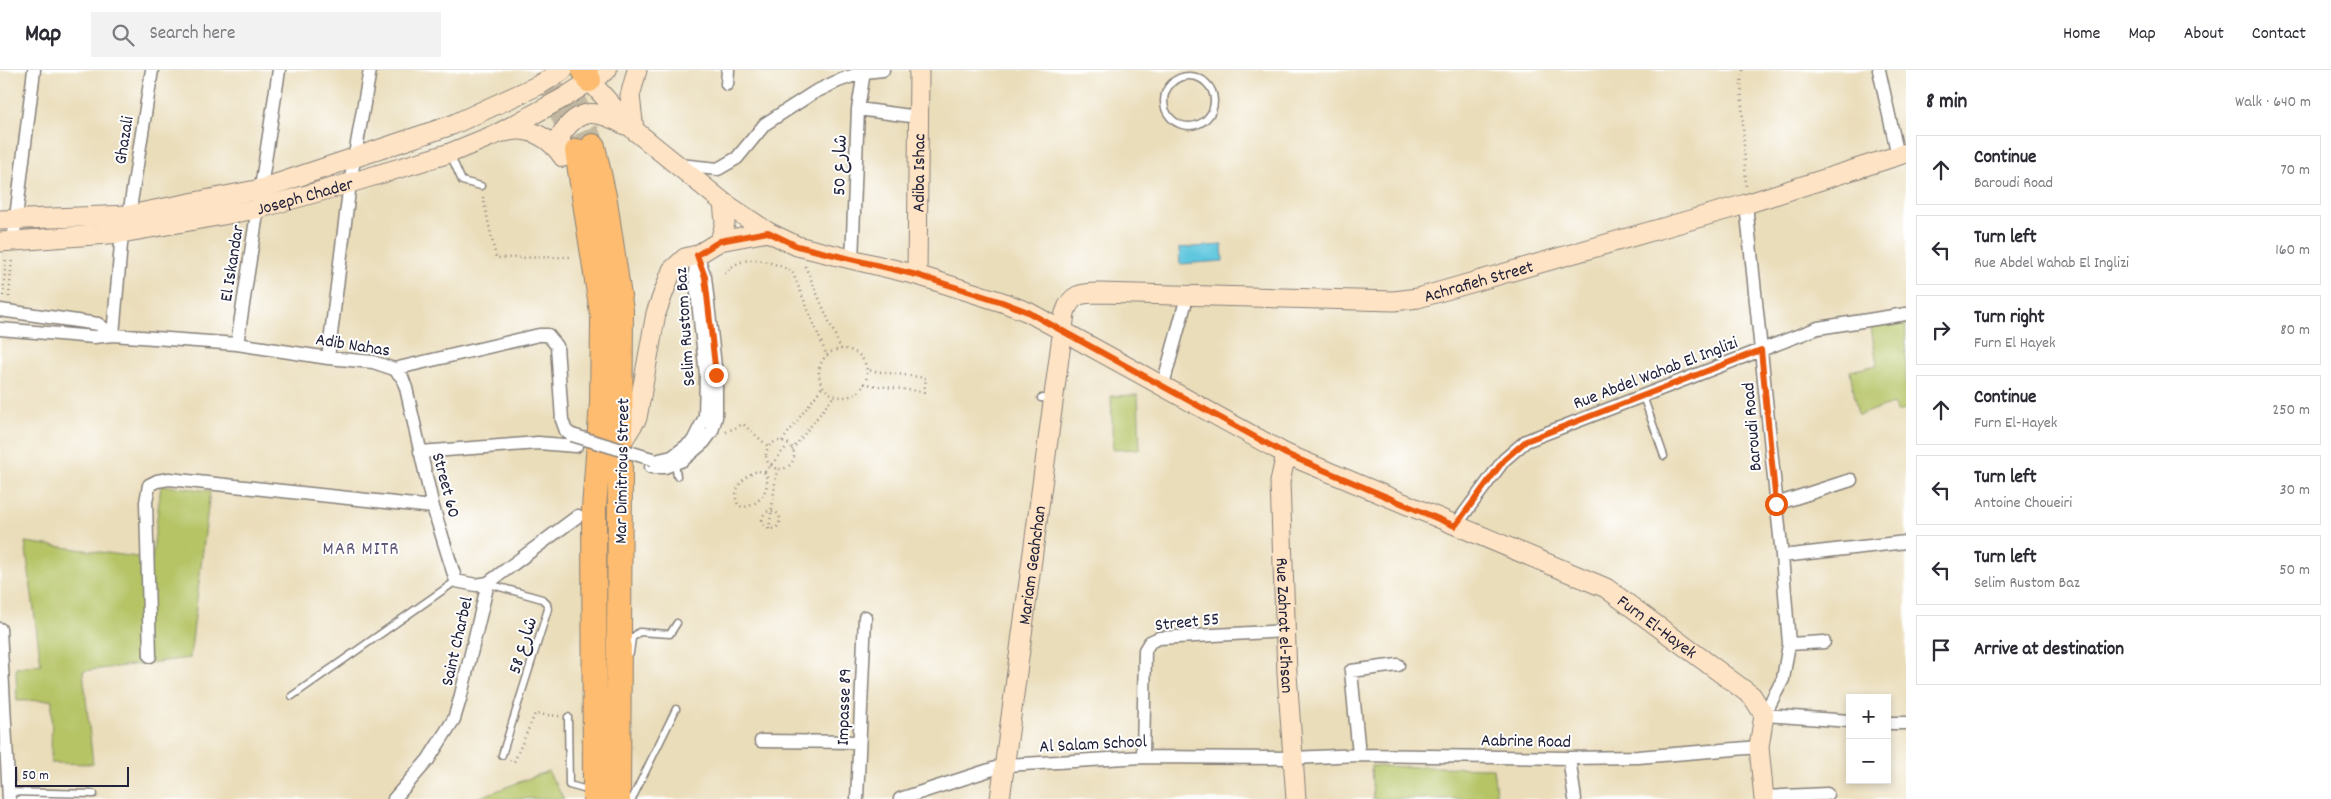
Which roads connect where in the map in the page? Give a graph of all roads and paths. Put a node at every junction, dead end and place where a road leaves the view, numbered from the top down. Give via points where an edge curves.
1 (34, 70) edge
2 (152, 70) edge
3 (279, 70) edge
4 (370, 70) edge
5 (637, 70) edge
6 (728, 70) edge
7 (883, 70) edge
8 (919, 70) edge
9 (1744, 70) edge
10 (1879, 70) edge
11 (864, 72) junction
12 (593, 73) edge
13 (1188, 73) edge
14 (554, 75) edge
15 (727, 84) dead end
16 (565, 98) junction
17 (858, 109) junction
18 (918, 117) junction
19 (634, 130) junction
20 (499, 133) junction
21 (573, 148) junction
22 (450, 153) junction
23 (1902, 154) edge
24 (354, 158) junction
25 (676, 165) junction
26 (350, 183) junction
27 (481, 186) joint
28 (261, 190) junction
29 (723, 202) junction
30 (1746, 204) junction
31 (257, 209) junction
32 (129, 215) junction
33 (7, 220) edge
34 (768, 232) junction
35 (122, 233) junction
36 (720, 241) junction
37 (7, 242) edge
38 (697, 255) junction
39 (585, 256) junction
40 (852, 261) junction
41 (805, 265) dead end
42 (725, 274) dead end
43 (917, 275) junction
44 (1186, 296) junction
45 (3, 311) edge
46 (1906, 314) edge
47 (604, 319) junction
48 (0, 329) edge
49 (1062, 332) junction
50 (113, 335) junction
51 (236, 344) junction
52 (841, 349) junction
53 (1761, 350) junction
54 (827, 356) junction
55 (328, 358) junction
56 (394, 369) junction
57 (867, 370) junction
58 (864, 384) junction
59 (823, 386) junction
60 (1162, 388) junction
61 (834, 396) junction
62 (1643, 396) junction
63 (571, 436) junction
64 (704, 442) junction
65 (781, 442) junction
66 (557, 443) junction
67 (788, 444) junction
68 (620, 445) junction
69 (769, 447) junction
70 (792, 450) junction
71 (420, 452) junction
72 (1286, 454) junction
73 (1664, 456) dead end
74 (652, 463) junction
75 (771, 466) junction
76 (777, 469) junction
77 (765, 473) junction
78 (1851, 480) dead end
79 (1776, 504) junction
80 (433, 507) junction
81 (772, 511) junction
82 (578, 516) dead end
83 (1455, 526) junction
84 (769, 529) junction
85 (1906, 542) edge
86 (1782, 556) junction
87 (456, 581) junction
88 (488, 583) junction
89 (865, 617) dead end
90 (677, 622) dead end
91 (0, 629) edge
92 (1285, 631) junction
93 (1824, 642) dead end
94 (1789, 644) junction
95 (150, 656) dead end
96 (629, 663) dead end
97 (1398, 665) dead end
98 (292, 696) dead end
99 (676, 709) dead end
100 (1764, 715) junction
101 (568, 717) joint
102 (1846, 721) edge
103 (1891, 723) edge
104 (1906, 723) edge
105 (761, 741) dead end
106 (859, 742) junction
107 (1759, 747) junction
108 (502, 755) joint
109 (1359, 755) junction
110 (1143, 757) junction
111 (1293, 758) junction
112 (1569, 758) junction
113 (1005, 765) junction
114 (5, 794) edge
115 (94, 794) dead end
116 (1827, 794) dead end
117 (594, 796) edge
118 (1763, 798) edge
119 (394, 799) edge
120 (618, 799) edge
121 (632, 799) edge
122 (857, 799) edge
123 (900, 799) edge
124 (1000, 799) edge
125 (1296, 799) edge
126 (1575, 799) edge

1 - 33 street
2 - 32 street, Ghazali
3 - 28 street, El Iskandar
4 - 24 street
5 - 19 street via 630,96
6 - 15 street
7 - 11 street
8 - 18 street, Adiba Ishac
9 - 30 path
10 - 23 street
11 - 17 street, شارع 50
11 - 25 street via 826,86 766,124 737,158 718,170
12 - 16 street, Joseph Chader
12 - 19 street
13 - 13 lane via 1173,81 1164,95 1164,103 1166,111 1177,123 1193,125 1208,117 1214,102 1210,86
14 - 16 street
14 - 24 street, Joseph Chader via 452,125
16 - 20 street, Joseph Chader
16 - 21 street
17 - 18 street
17 - 40 street, شارع 50
18 - 43 street, Adiba Ishac
19 - 21 street via 606,115 589,113 571,120
19 - 25 street
20 - 21 street via 520,130
20 - 22 street, Joseph Chader
21 - 39 highway
21 - 47 highway, Mar Dimitrious Street
21 - 68 highway, Mar Dimitrious Street via 606,201 622,310
22 - 26 street, Joseph Chader
22 - 27 lane via 462,182
23 - 30 street, Achrafieh Street
24 - 26 street
24 - 28 street, Joseph Chader
25 - 29 street
26 - 31 street, Joseph Chader
26 - 55 street
27 - 39 path via 496,258
28 - 31 street, El Iskandar
28 - 32 street, Joseph Chader
29 - 34 street
29 - 36 street via 725,224
30 - 44 street, Achrafieh Street via 1418,298
30 - 53 street, Baroudi Road
31 - 35 street, Joseph Chader
31 - 51 street, El Iskandar
32 - 33 street, Joseph Chader
33 - 37 street
34 - 36 street
34 - 40 street via 797,246
35 - 37 street, Joseph Chader
35 - 50 street
36 - 38 street
37 - 45 path
37 - 45 path
38 - 64 street, Selim Rustom Baz via 705,277 716,375 716,417
38 - 68 street via 685,258 672,270 656,313 636,418
38 - 74 street, Selim Rustom Baz via 695,274 706,375 706,417 693,441 672,457
39 - 47 highway
40 - 43 street
41 - 52 path
42 - 54 path via 730,267 747,259 768,261 792,271
43 - 49 street via 1028,312
44 - 49 street, Achrafieh Street via 1081,293 1068,304
44 - 60 street
45 - 50 street, Adib Nahas via 98,324
46 - 53 street, Rue Abdel Wahab El Inglizi via 1828,325
47 - 117 highway, Mar Dimitrious Street via 594,508
48 - 50 street, Adib Nahas via 94,337
49 - 60 street
49 - 113 street, Mariam Geahchan via 1047,402
50 - 51 street, Adib Nahas
51 - 55 street, Adib Nahas
52 - 54 path
52 - 57 path via 855,352
53 - 62 street, Rue Abdel Wahab El Inglizi
53 - 79 street, Baroudi Road
54 - 59 path via 822,361 819,374
55 - 56 street, Adib Nahas via 373,362
56 - 63 street, Adib Nahas via 548,335 557,346
56 - 71 street, Street 60 via 406,388
57 - 58 path
57 - 58 path via 926,378 924,392
58 - 61 path via 855,394
59 - 61 path
59 - 65 path
60 - 72 street
61 - 70 path
62 - 73 lane
62 - 83 street, Rue Abdel Wahab El Inglizi via 1526,441 1504,460
63 - 66 street, Selim Rustom Baz
63 - 66 street
63 - 74 street, Selim Rustom Baz, bridge
64 - 69 path via 743,424
64 - 74 street, Selim Rustom Baz via 676,470
65 - 67 path
65 - 69 path
66 - 71 street, Selim Rustom Baz
67 - 70 path
67 - 75 path
68 - 120 highway, Mar Dimitrious Street via 623,701
69 - 75 path via 766,455
70 - 76 path via 792,462
71 - 80 street, Street 60
72 - 83 street, Furn El-Hayek
72 - 92 street, Rue Zahrat el-Ihsan via 1280,482
75 - 76 path
75 - 77 path
76 - 81 path
77 - 77 path via 768,484 761,497 749,506 739,506 735,496 741,482 753,472
78 - 79 street
79 - 86 street, Baroudi Road
80 - 87 street, Street 60
80 - 95 street via 169,480 149,485 146,502
81 - 84 path
81 - 84 path via 762,518 762,524
81 - 84 path via 780,521 775,528
82 - 88 street, Saint Charbel
83 - 100 street, Furn El-Hayek via 1606,588 1745,689
85 - 86 street
86 - 94 street, Baroudi Road
87 - 88 street via 476,586
87 - 98 lane
88 - 108 lane, شارع 58 via 542,599 548,609
88 - 119 street, Saint Charbel via 454,719 428,760
89 - 106 street, Impasse 89
90 - 96 lane via 670,634 639,632 632,638
91 - 114 street
92 - 110 street, Street 55 via 1158,638 1150,642 1145,650
92 - 111 street, Rue Zahrat el-Ihsan
93 - 94 street
94 - 100 street, Baroudi Road via 1783,679
97 - 109 street via 1350,671
99 - 121 lane
100 - 102 street
100 - 107 street
101 - 108 path via 535,714 514,762
101 - 117 lane via 569,785
103 - 104 street
105 - 106 street
106 - 122 street, Impasse 89
107 - 112 street, Aabrine Road
107 - 118 street
109 - 111 street, Aabrine Road
109 - 112 street, Aabrine Road
110 - 111 street, Al Salam School
110 - 113 street, Al Salam School
111 - 125 street, Rue Zahrat el-Ihsan
112 - 126 street
113 - 123 street, Al Salam School
113 - 124 street, Mariam Geahchan
114 - 115 lane
116 - 118 street

